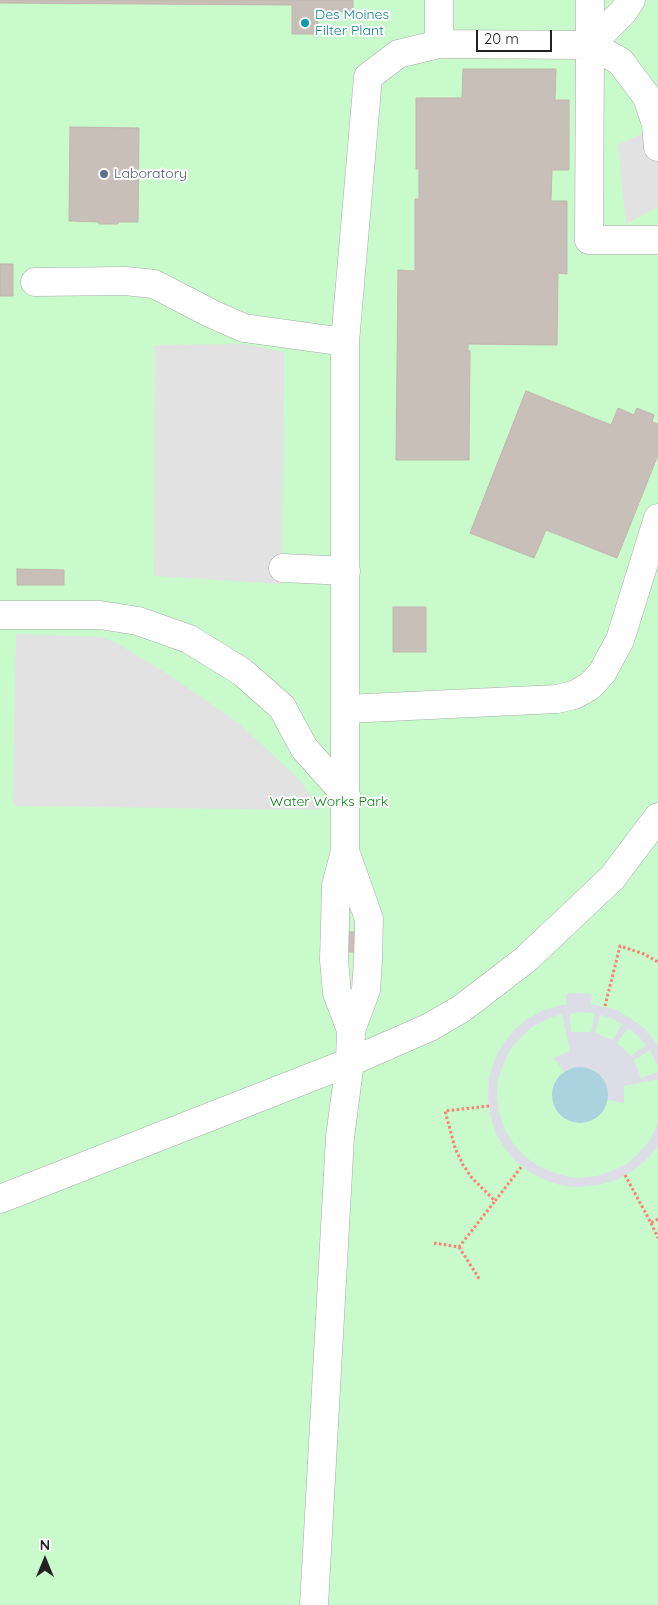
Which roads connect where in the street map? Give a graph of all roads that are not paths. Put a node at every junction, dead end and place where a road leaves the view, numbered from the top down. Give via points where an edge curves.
1 (439, 0) edge
2 (590, 0) edge
3 (631, 0) edge
4 (439, 44) junction
5 (590, 44) junction
6 (658, 147) edge
7 (658, 240) edge
8 (35, 282) dead end
9 (345, 342) junction
10 (658, 518) edge
11 (283, 568) dead end
12 (346, 571) junction
13 (0, 615) edge
14 (346, 708) junction
15 (346, 795) junction
16 (658, 817) edge
17 (350, 1062) junction
18 (0, 1199) edge
19 (314, 1605) edge

1 - 4 lane
2 - 5 lane
3 - 5 lane
4 - 5 lane
4 - 9 lane via 398,54 368,77
5 - 6 lane via 620,61 647,97 656,124
5 - 7 lane via 589,240
8 - 9 lane via 126,281 154,284 266,340
9 - 12 lane
10 - 14 lane via 620,640 602,673 574,696
11 - 12 lane
12 - 14 lane
13 - 15 lane via 100,615 138,621 189,639 242,672 282,707 304,748
14 - 15 lane
15 - 17 lane via 345,851 369,919 366,990 351,1030
16 - 17 lane via 612,878 525,960 461,1009 430,1027
17 - 18 lane
17 - 19 lane via 340,1137

